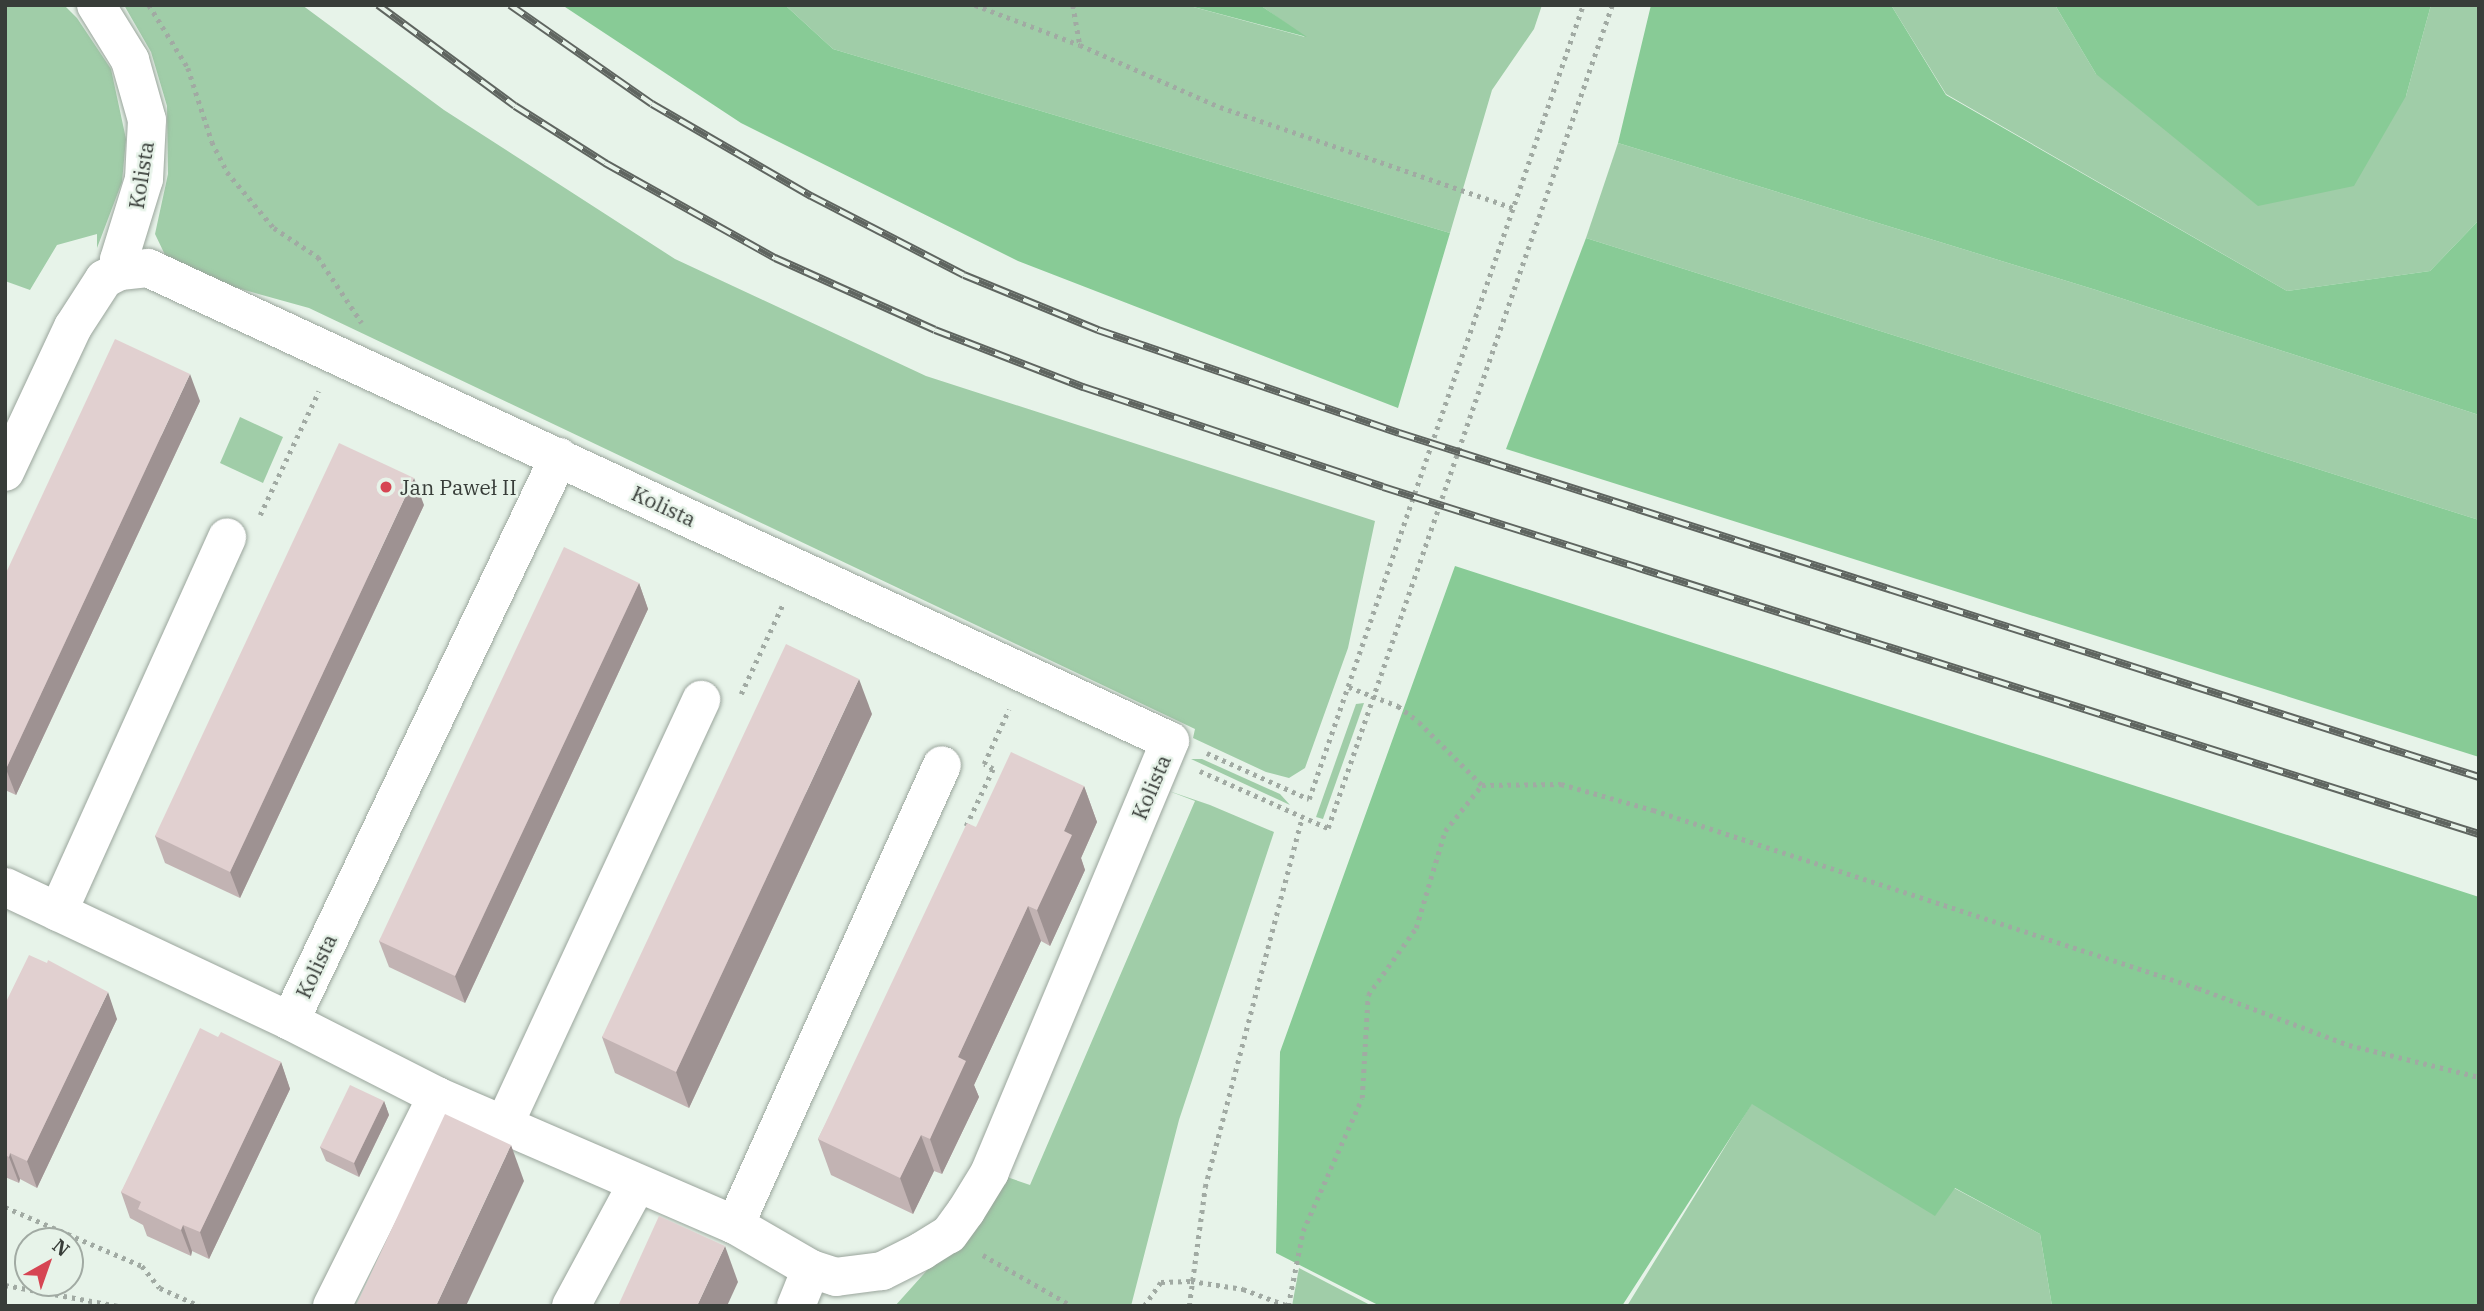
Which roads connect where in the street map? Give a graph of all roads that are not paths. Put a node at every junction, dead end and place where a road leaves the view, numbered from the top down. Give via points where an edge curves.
1 (96, 5) edge
2 (120, 271) junction
3 (559, 457) junction
4 (7, 464) edge
5 (227, 537) road end
6 (701, 701) dead end
7 (942, 765) dead end
8 (5, 887) edge
9 (58, 912) junction
10 (290, 1021) junction
11 (437, 1097) junction
12 (503, 1127) junction
13 (637, 1184) junction
14 (735, 1225) junction
15 (811, 1269) junction
16 (332, 1306) edge
17 (571, 1306) edge
18 (796, 1306) edge

1 - 2 street, Kolista via 130,60 147,120 144,179 118,260
2 - 3 street, Kolista via 148,268
2 - 4 street via 104,279 73,327
3 - 10 street, Kolista
3 - 15 street, Kolista via 1168,747 990,1171 949,1234 881,1271 836,1278
5 - 9 street
6 - 12 street
7 - 14 street
8 - 9 street, Kolista
9 - 10 street, Kolista
10 - 11 street, Kolista
11 - 12 street, Kolista
11 - 16 street
12 - 13 street, Kolista
13 - 14 street, Kolista
13 - 17 street
14 - 15 street, Kolista
15 - 18 street

